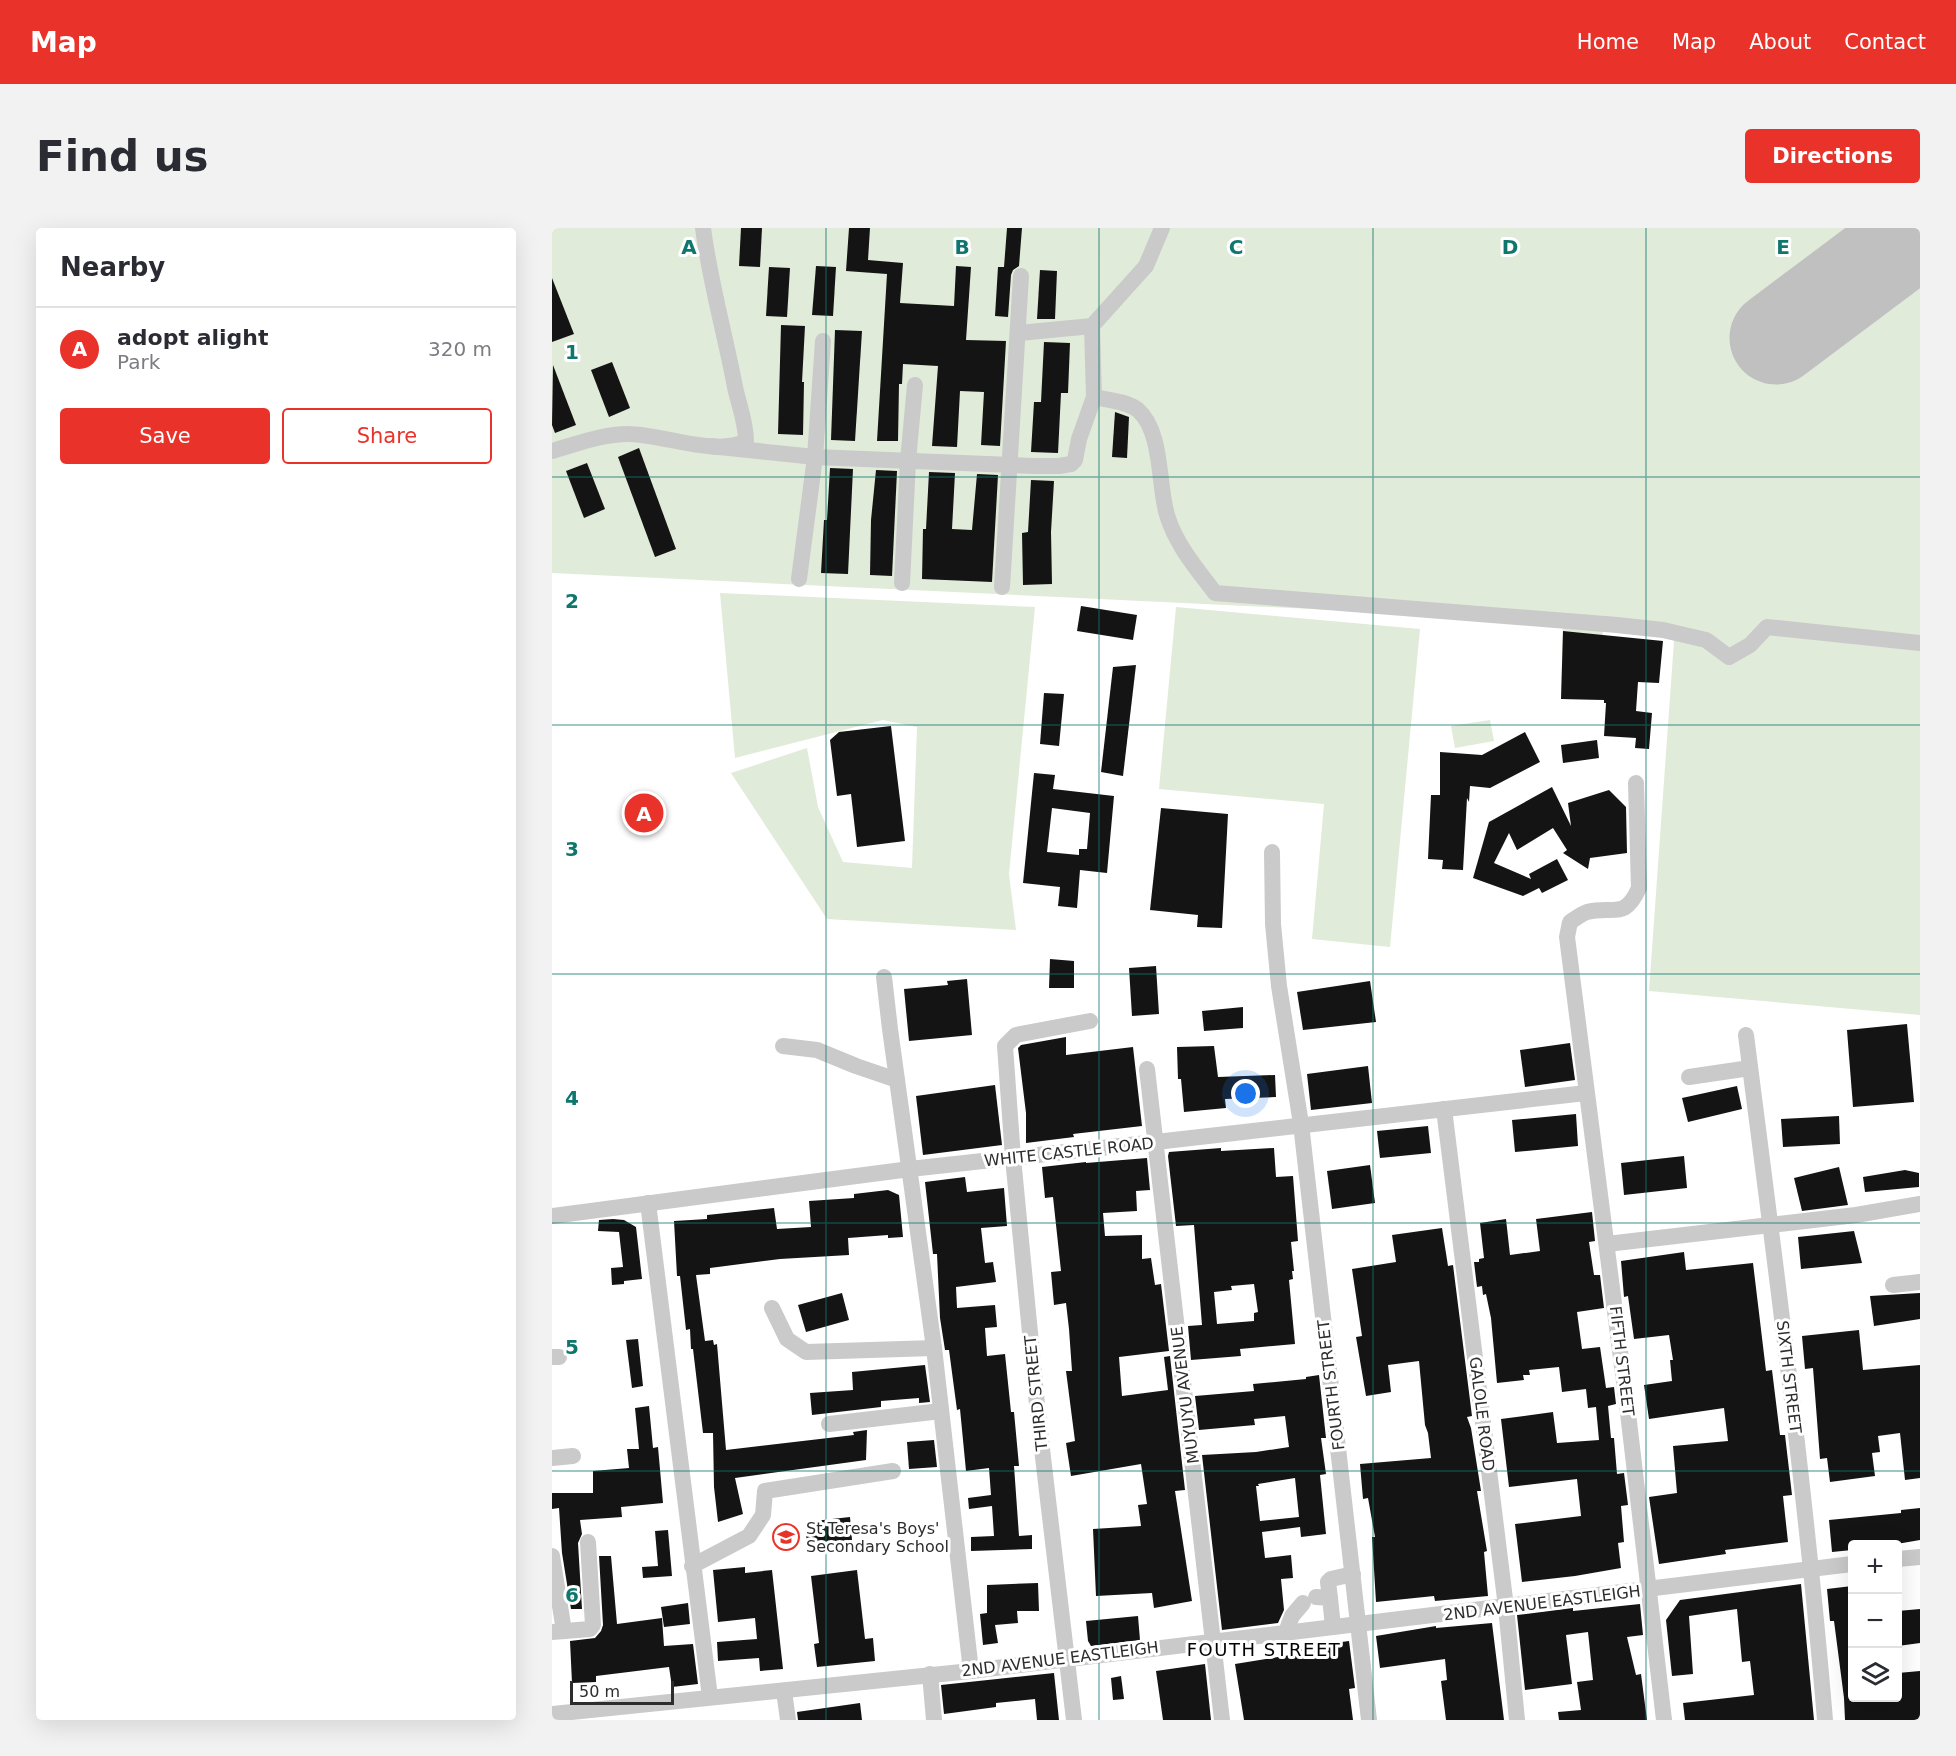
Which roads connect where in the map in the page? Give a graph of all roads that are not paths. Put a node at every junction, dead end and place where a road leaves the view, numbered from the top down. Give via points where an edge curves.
1 (703, 228) edge
2 (1162, 228) edge
3 (1021, 276) dead end
4 (1092, 326) junction
5 (1019, 333) junction
6 (823, 340) dead end
7 (915, 385) dead end
8 (1094, 397) junction
9 (710, 446) junction
10 (552, 451) edge
11 (815, 457) junction
12 (908, 460) junction
13 (1010, 466) junction
14 (799, 579) dead end
15 (902, 583) dead end
16 (1002, 587) dead end
17 (1920, 643) edge
18 (1636, 783) dead end
19 (1272, 852) dead end
20 (885, 977) dead end
21 (1090, 1021) dead end
22 (1746, 1035) dead end
23 (783, 1046) dead end
24 (1750, 1068) junction
25 (1147, 1069) dead end
26 (1689, 1077) dead end
27 (897, 1080) junction
28 (1586, 1093) junction
29 (1444, 1109) junction
30 (1301, 1124) junction
31 (1156, 1142) junction
32 (1013, 1158) junction
33 (910, 1168) junction
34 (648, 1203) junction
35 (1920, 1204) edge
36 (552, 1216) edge
37 (1770, 1225) junction
38 (1607, 1244) junction
39 (1920, 1282) edge
40 (1893, 1285) dead end
41 (772, 1308) dead end
42 (934, 1348) junction
43 (941, 1411) junction
44 (829, 1424) dead end
45 (573, 1456) dead end
46 (552, 1458) edge
47 (893, 1471) dead end
48 (588, 1542) dead end
49 (552, 1556) edge
50 (1920, 1557) edge
51 (1902, 1559) edge
52 (1848, 1564) edge
53 (692, 1566) junction
54 (1812, 1568) junction
55 (1353, 1574) junction
56 (1650, 1590) junction
57 (1316, 1599) junction
58 (1506, 1607) junction
59 (1358, 1625) junction
60 (1334, 1627) junction
61 (558, 1632) edge
62 (1286, 1632) junction
63 (1214, 1640) junction
64 (1065, 1659) junction
65 (971, 1671) junction
66 (930, 1674) junction
67 (784, 1691) junction
68 (710, 1697) junction
69 (638, 1713) edge
70 (552, 1714) edge
71 (788, 1720) edge
72 (934, 1720) edge
73 (1074, 1720) edge
74 (1222, 1720) edge
75 (1369, 1720) edge
76 (1517, 1720) edge
77 (1665, 1720) edge
78 (1825, 1720) edge

1 - 9 street via 746,426 746,441 737,446
2 - 4 street via 1146,266
3 - 5 street
4 - 5 street
4 - 8 street
5 - 13 street
6 - 11 street
7 - 12 street
8 - 13 street via 1071,464
8 - 17 street via 1139,411 1150,429 1159,462 1167,515 1183,551 1215,593 1662,630 1706,640 1729,657 1750,645 1767,627
9 - 10 street via 628,434
9 - 11 street
11 - 12 street
11 - 14 street
12 - 13 street
12 - 15 street
13 - 16 street
18 - 28 street, FIFTH STREET via 1639,888 1632,903 1617,911 1586,912 1570,922 1567,937
19 - 30 street, FOURTH STREET via 1279,986
20 - 27 street
21 - 32 street, THIRD STREET via 1016,1035 1005,1046
22 - 24 street, SIXTH STREET
23 - 27 street via 817,1050
24 - 26 street
24 - 37 street, SIXTH STREET
25 - 31 street, MUYUYU AVENUE
27 - 33 street
28 - 29 street, WHITE CASTLE ROAD
28 - 38 street, FIFTH STREET
29 - 30 street, WHITE CASTLE ROAD
29 - 58 street, GALOLE ROAD
30 - 31 street, WHITE CASTLE ROAD
30 - 55 street, FOURTH STREET
31 - 32 street, WHITE CASTLE ROAD
31 - 63 street, MUYUYU AVENUE
32 - 33 street, WHITE CASTLE ROAD
32 - 64 street, THIRD STREET
33 - 34 street, WHITE CASTLE ROAD
33 - 42 street
34 - 36 street, WHITE CASTLE ROAD
34 - 53 street
35 - 37 street
37 - 38 street
37 - 54 street, SIXTH STREET
38 - 56 street, FIFTH STREET
39 - 40 street
41 - 42 street via 787,1339 806,1352
42 - 43 street
43 - 44 street
43 - 65 street
45 - 46 street
47 - 53 street via 765,1491 763,1515 749,1536
48 - 61 street via 593,1625 590,1629
49 - 61 street
50 - 51 street
52 - 54 street, 2ND AVENUE EASTLEIGH
53 - 68 street
54 - 56 street, 2ND AVENUE EASTLEIGH
54 - 78 street, SIXTH STREET
55 - 57 street via 1331,1579
55 - 59 street, FOURTH STREET
56 - 58 street, 2ND AVENUE EASTLEIGH
56 - 77 street, FIFTH STREET
57 - 60 street
57 - 62 street via 1292,1616
58 - 59 street, 2ND AVENUE EASTLEIGH
58 - 76 street, GALOLE ROAD
59 - 60 street, 2ND AVENUE EASTLEIGH
59 - 75 street, FOURTH STREET
60 - 62 street, 2ND AVENUE EASTLEIGH
62 - 63 street, 2ND AVENUE EASTLEIGH
63 - 64 street, 2ND AVENUE EASTLEIGH
63 - 74 street, MUYUYU AVENUE
64 - 65 street, 2ND AVENUE EASTLEIGH
64 - 73 street, THIRD STREET
65 - 66 street, 2ND AVENUE EASTLEIGH
66 - 67 street, 2ND AVENUE EASTLEIGH
66 - 72 street
67 - 68 street, 2ND AVENUE EASTLEIGH
67 - 71 street
68 - 69 street, 2ND AVENUE EASTLEIGH
69 - 70 street, 2ND AVENUE EASTLEIGH

